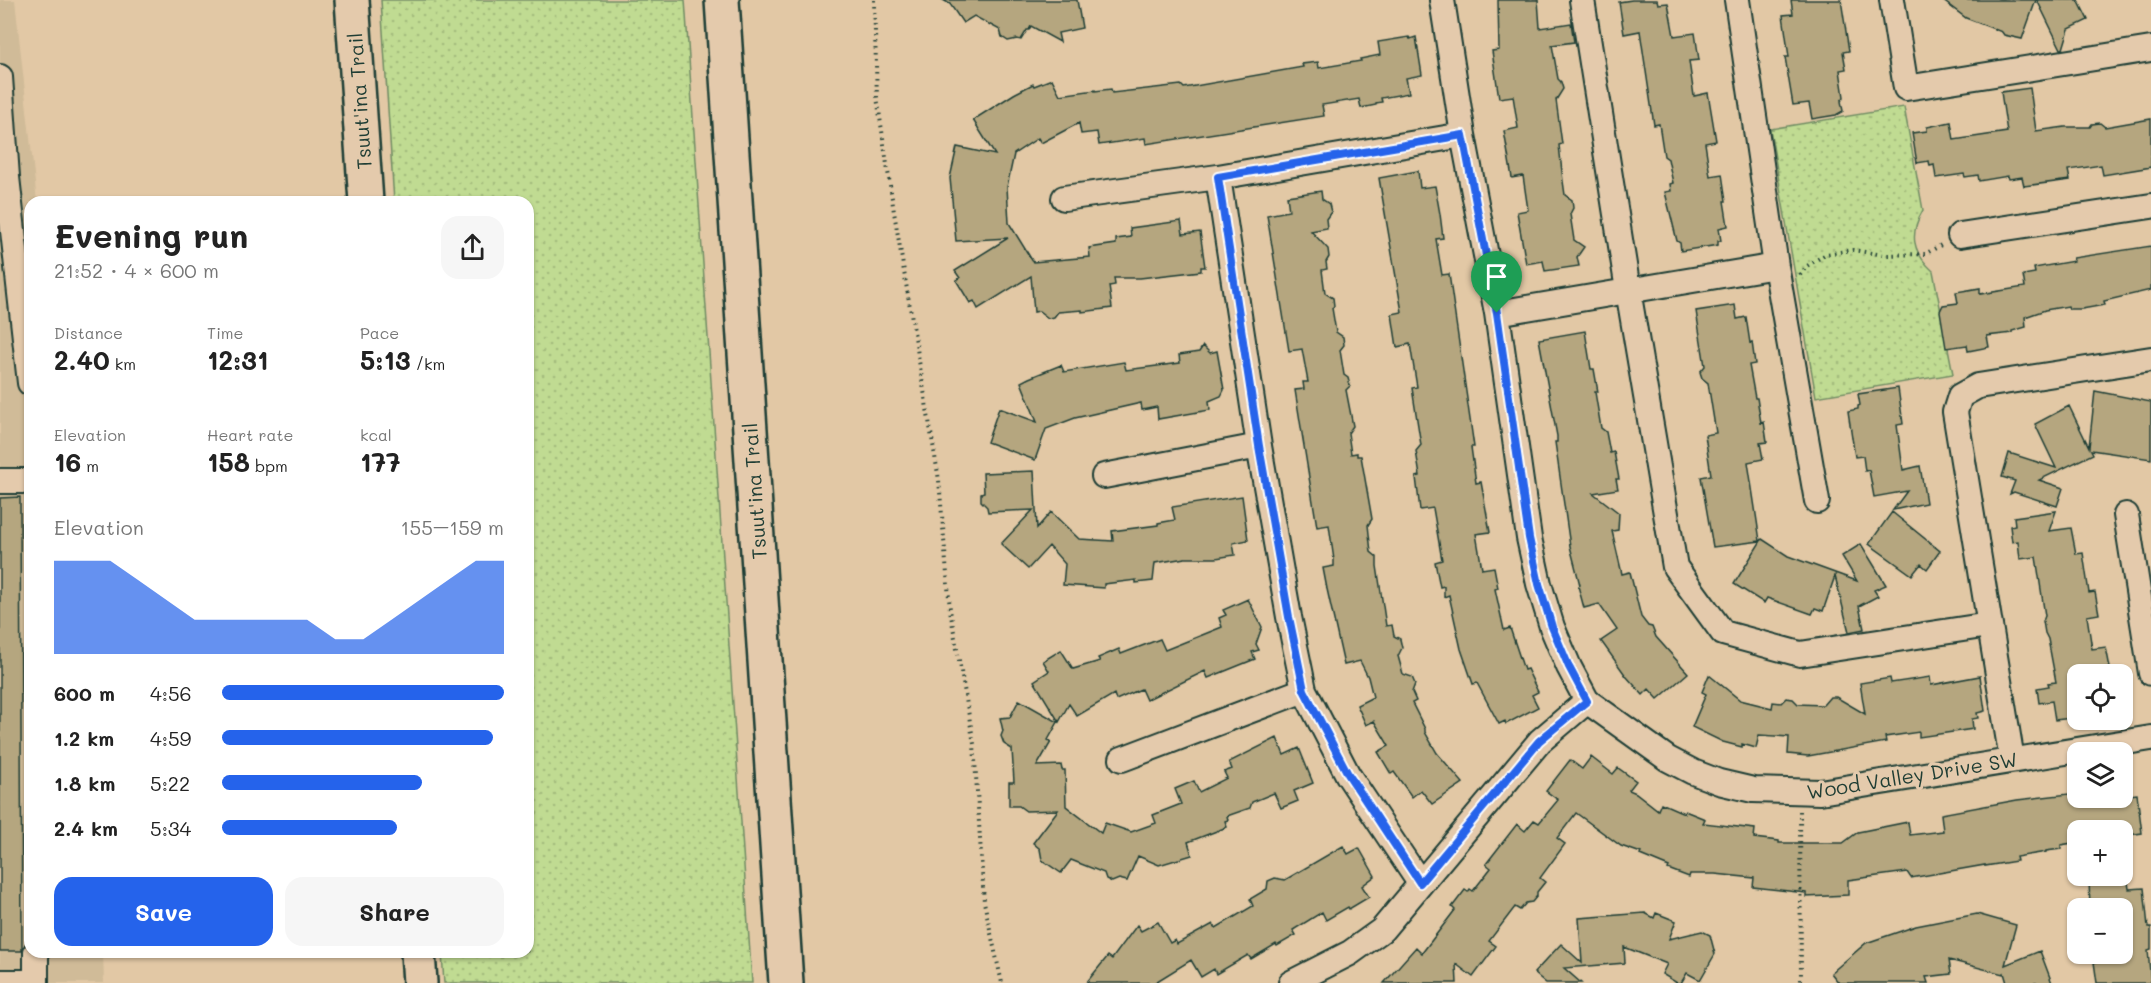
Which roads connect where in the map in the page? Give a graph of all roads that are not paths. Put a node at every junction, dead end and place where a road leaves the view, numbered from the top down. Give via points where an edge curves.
1 (352, 0) edge
2 (722, 0) edge
3 (1442, 0) edge
4 (1582, 0) edge
5 (1737, 0) edge
6 (1892, 0) edge
7 (2151, 49) edge
8 (0, 77) edge
9 (1463, 135) junction
10 (3, 177) edge
11 (1218, 177) junction
12 (366, 196) edge
13 (1064, 198) dead end
14 (2151, 206) edge
15 (1960, 235) road end
16 (1776, 266) junction
17 (1628, 290) junction
18 (1497, 313) junction
19 (24, 337) edge
20 (2151, 359) edge
21 (1259, 446) junction
22 (1104, 476) dead end
23 (0, 481) edge
24 (24, 481) edge
25 (1817, 501) dead end
26 (2126, 514) dead end
27 (1989, 625) junction
28 (2151, 673) edge
29 (1304, 690) junction
30 (1587, 701) junction
31 (2151, 738) edge
32 (1122, 759) dead end
33 (2012, 760) junction
34 (1420, 883) junction
35 (36, 958) edge
36 (418, 958) edge
37 (0, 982) edge
38 (420, 983) edge
39 (786, 983) edge
40 (1291, 983) edge

1 - 12 highway, Tsuut'ina Trail
2 - 39 highway, Tsuut'ina Trail
3 - 9 street, Wood Valley Drive SW
4 - 17 street
5 - 16 street
6 - 7 street via 1906,88
8 - 10 street
9 - 11 street
9 - 18 street, Wood Valley Drive SW
10 - 19 street
11 - 13 street
11 - 21 street
14 - 15 street
16 - 17 street
16 - 25 street
17 - 18 street
17 - 27 street via 1675,567 1723,633 1800,654
18 - 30 street, Wood Valley Drive SW via 1539,584 1560,647
20 - 27 street via 1978,386 1960,396 1955,412
21 - 22 street
21 - 29 street
23 - 24 street
26 - 28 street
27 - 33 street
29 - 32 street
29 - 34 street via 1348,774
30 - 33 street, Wood Valley Drive SW via 1668,759 1719,782 1753,790 1820,792
30 - 34 street via 1539,741
31 - 33 street, Wood Valley Drive SW
34 - 40 street via 1374,938
35 - 37 street via 36,982
36 - 38 highway

